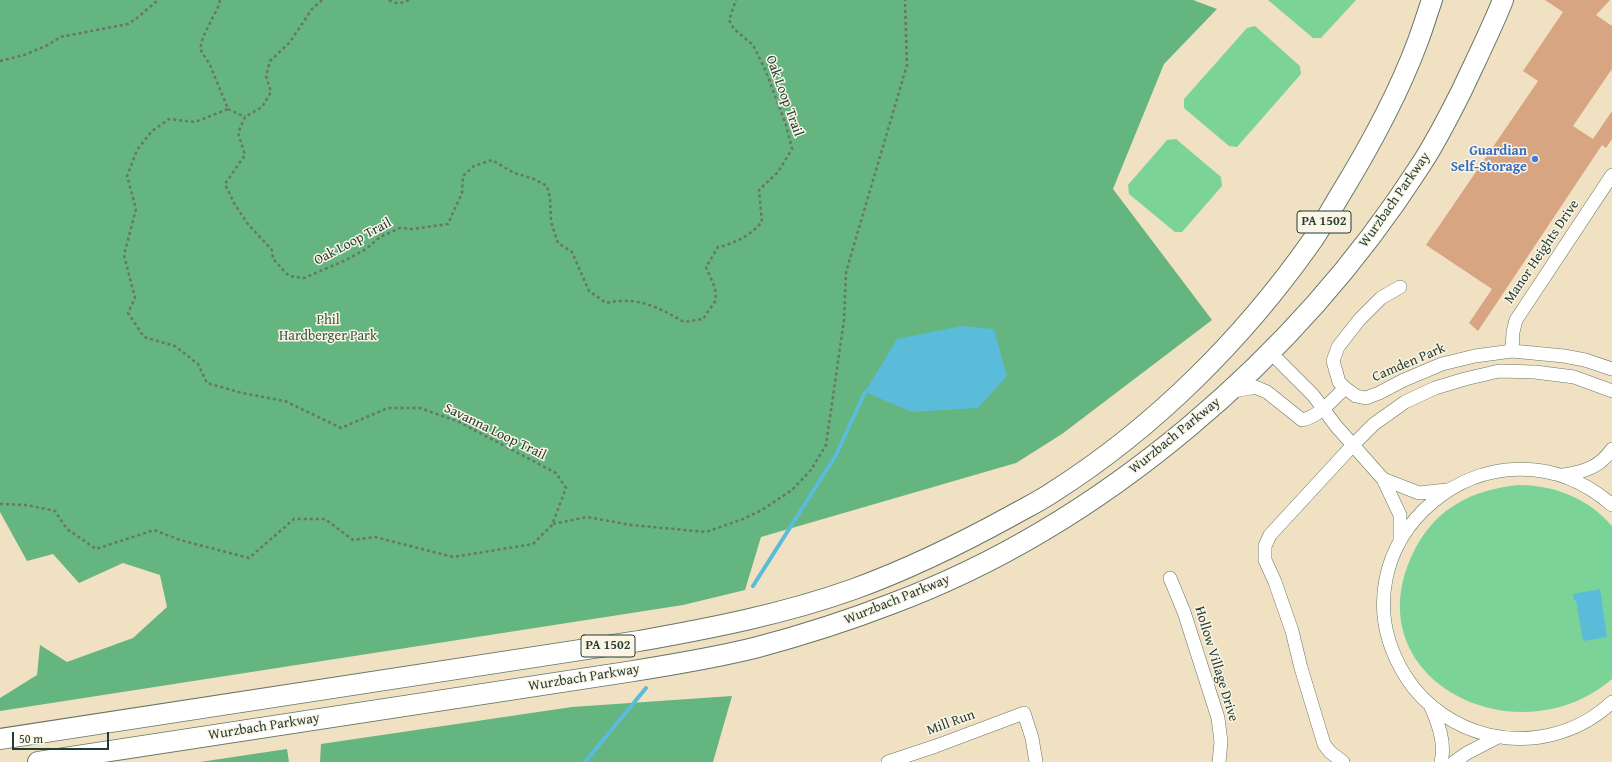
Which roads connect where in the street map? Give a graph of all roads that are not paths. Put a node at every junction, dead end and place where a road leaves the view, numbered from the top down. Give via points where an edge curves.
1 (1503, 0) edge
2 (1431, 1) edge
3 (1612, 175) edge
4 (1400, 287) dead end
5 (1512, 350) junction
6 (1270, 352) junction
7 (1612, 369) edge
8 (1344, 388) junction
9 (1612, 391) edge
10 (1229, 392) junction
11 (1324, 408) junction
12 (1350, 442) junction
13 (1612, 449) edge
14 (1562, 476) junction
15 (1383, 479) junction
16 (1449, 489) junction
17 (1612, 505) edge
18 (1400, 542) junction
19 (1170, 578) dead end
20 (1612, 702) edge
21 (1429, 704) junction
22 (1498, 737) junction
23 (0, 739) edge
24 (38, 762) edge
25 (888, 762) edge
26 (1036, 762) edge
27 (1219, 762) edge
28 (1343, 762) edge
29 (1442, 762) edge
30 (1454, 762) edge

1 - 6 highway, Wurzbach Parkway / PA 1502 via 1452,111 1421,165 1373,234 1317,302
2 - 23 highway, Wurzbach Parkway / PA 1502 via 1403,78 1357,168 1312,240 1243,328 1164,407 1118,446 1052,493 987,529 934,556 853,589 774,614 728,625 639,641
3 - 5 street, Manor Heights Drive via 1516,320
4 - 8 street via 1381,298 1359,320 1338,347 1333,361 1339,382
5 - 7 street, Camden Park via 1564,356
5 - 8 street, Camden Park via 1442,364 1366,398 1356,396
6 - 10 highway, Wurzbach Parkway / PA 1502
6 - 11 street
8 - 11 street
9 - 12 street via 1574,378 1535,372 1492,373 1435,388 1405,402
10 - 11 street via 1255,387 1267,392 1302,420 1310,418
10 - 24 highway, Wurzbach Parkway / PA 1502 via 1126,476 1029,539 932,588 800,636 723,655 627,672
11 - 12 street
12 - 15 street
12 - 28 street via 1270,535 1265,546 1265,560 1292,631 1324,744
13 - 14 street via 1591,468
14 - 16 street via 1529,469 1501,470 1480,475
14 - 17 street via 1588,487
15 - 16 street via 1419,493
15 - 18 street via 1400,515
16 - 18 street via 1421,512
18 - 21 street via 1386,583 1387,628 1401,669
19 - 27 street, Hollow Village Drive via 1184,612 1218,718 1221,742
20 - 22 street via 1595,716 1555,734 1527,738
21 - 22 street via 1461,725
21 - 29 street via 1441,737
22 - 30 street
25 - 26 street, Mill Run via 1024,713

